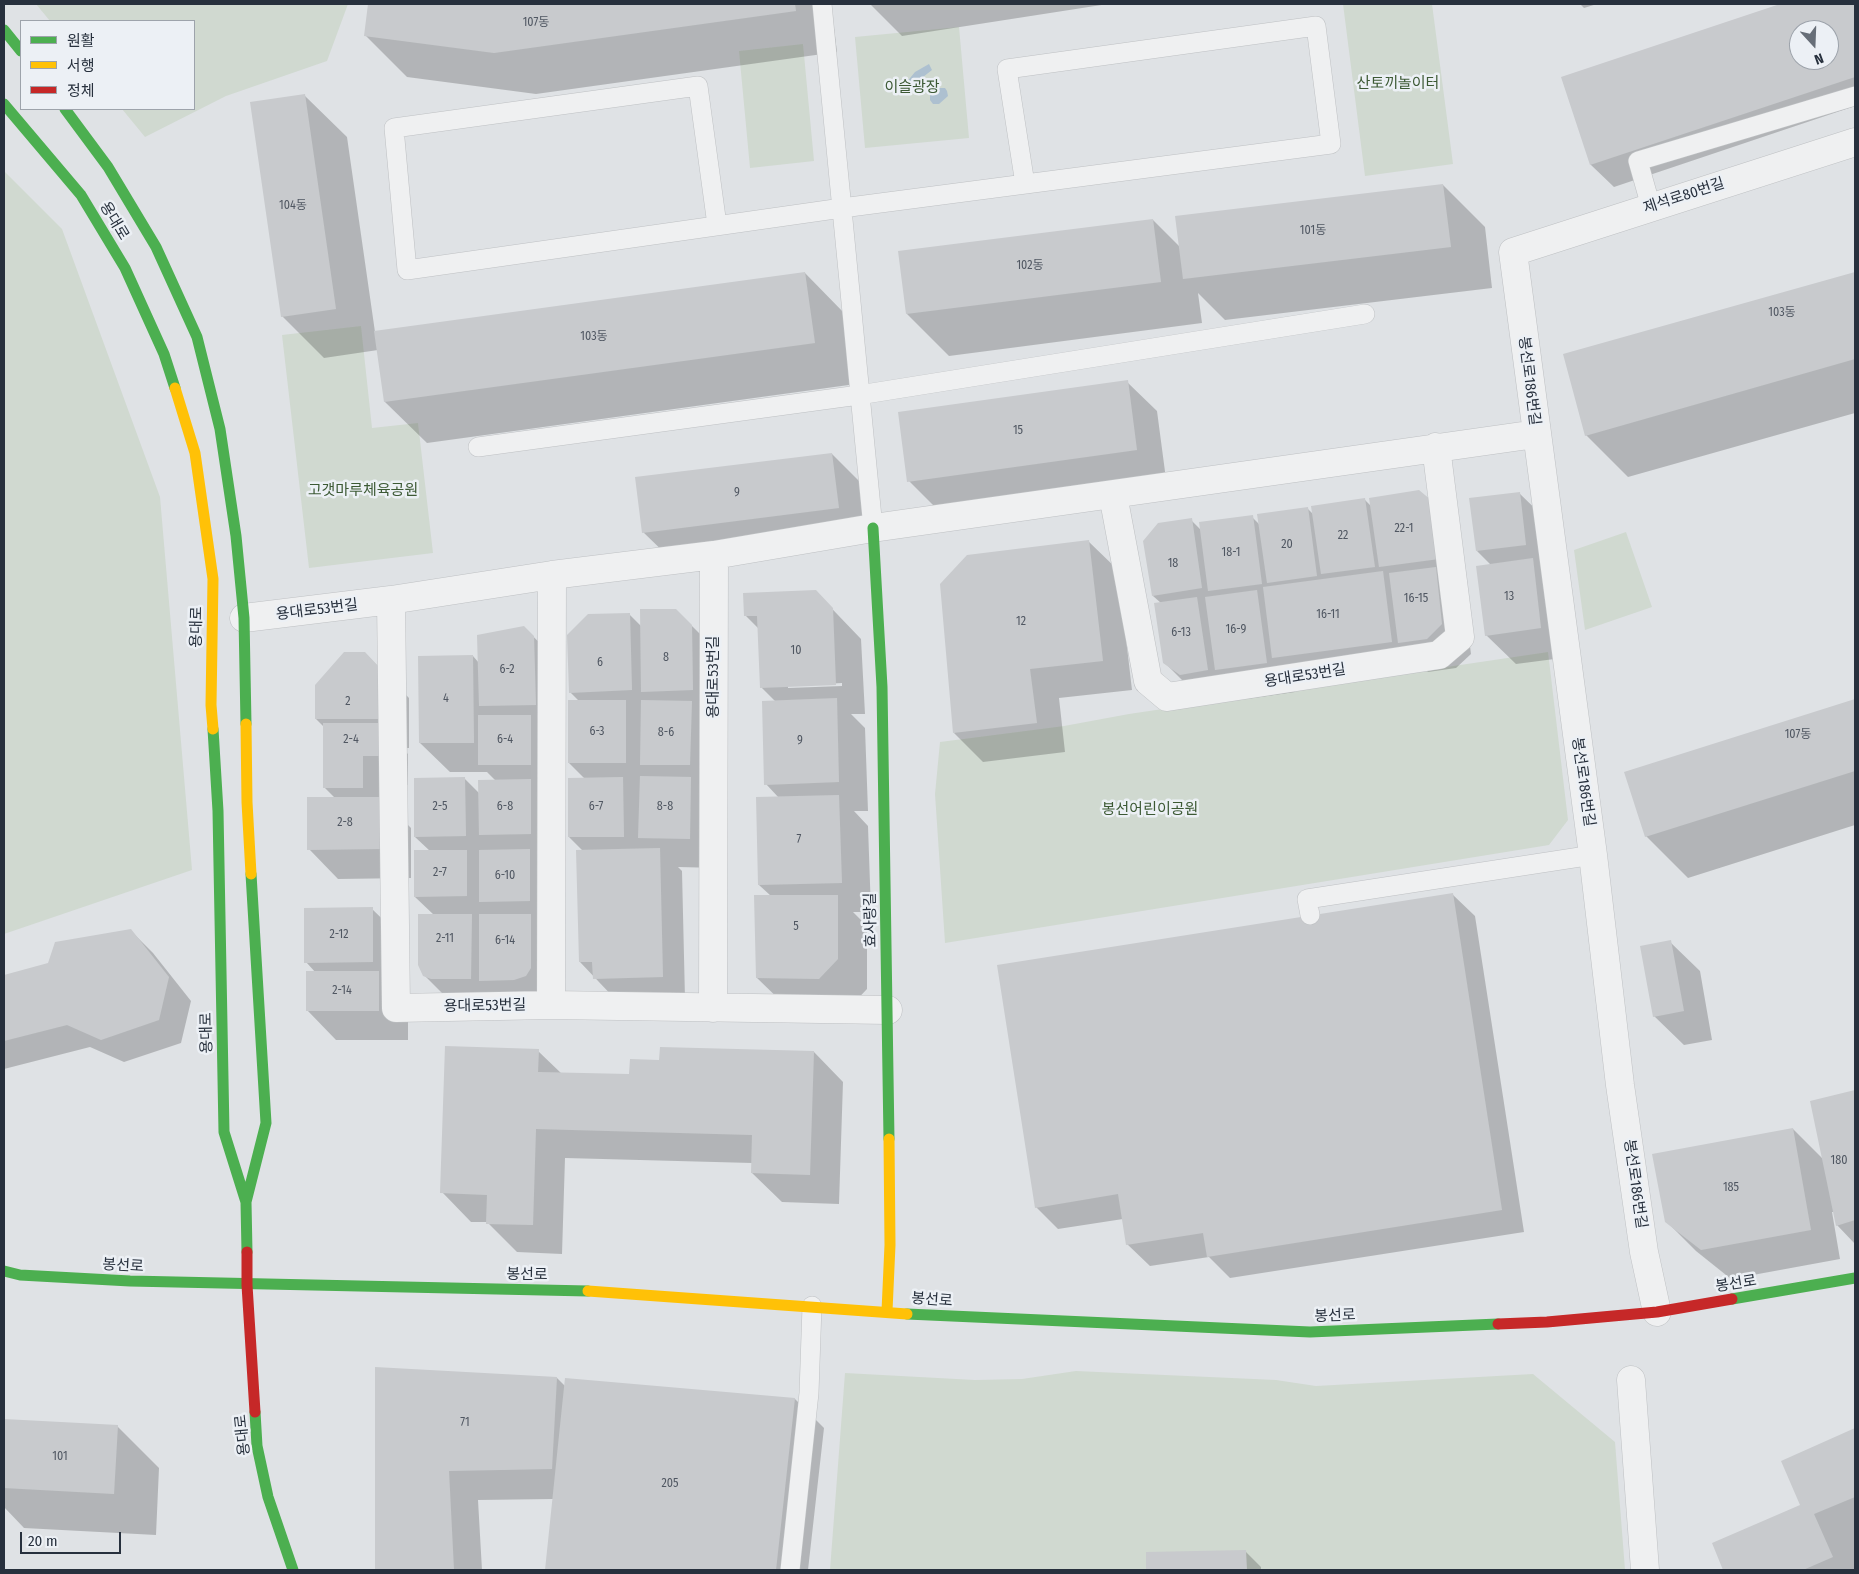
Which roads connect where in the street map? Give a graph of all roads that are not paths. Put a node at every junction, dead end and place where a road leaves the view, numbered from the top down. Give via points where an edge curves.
1 (822, 4) edge
2 (4, 30) edge
3 (20, 50) edge
4 (1855, 96) edge
5 (4, 104) edge
6 (66, 110) edge
7 (1855, 142) edge
8 (1025, 184) junction
9 (1651, 207) junction
10 (842, 208) junction
11 (717, 225) junction
12 (1513, 252) joint
13 (1365, 314) dead end
14 (859, 395) junction
15 (1536, 434) junction
16 (478, 447) dead end
17 (1436, 448) junction
18 (1113, 495) junction
19 (873, 528) junction
20 (714, 555) junction
21 (552, 575) junction
22 (391, 600) junction
23 (244, 618) junction
24 (1593, 855) junction
25 (1310, 915) dead end
26 (552, 1005) junction
27 (713, 1008) junction
28 (888, 1010) junction
29 (246, 1202) junction
30 (4, 1271) edge
31 (1855, 1278) edge
32 (247, 1285) junction
33 (812, 1306) junction
34 (887, 1311) junction
35 (1657, 1312) junction
36 (1631, 1380) dead end
37 (293, 1570) edge
38 (790, 1570) edge
39 (1646, 1570) edge

1 - 10 lane
2 - 3 street
4 - 9 lane via 1638,161
5 - 29 street, 용대로 via 81,194 125,268 164,354 195,454 213,579 212,705 218,811 224,1132
6 - 23 street, 용대로 via 108,167 156,247 196,337 220,429
7 - 9 street, 제석로80번길
8 - 8 lane via 1331,144 1316,26 1007,69
8 - 10 lane
9 - 12 street, 제석로80번길
10 - 11 lane
10 - 14 lane
11 - 11 lane via 407,270 394,128 698,86
12 - 15 street, 봉선로186번길
13 - 14 lane
14 - 16 lane
14 - 19 lane
15 - 17 street, 용대로53번길
15 - 24 street, 봉선로186번길
17 - 18 street, 용대로53번길
17 - 18 street, 용대로53번길 via 1460,637 1438,655 1167,697 1148,681
18 - 19 street, 용대로53번길
19 - 20 street, 용대로53번길
19 - 28 street, 효사랑길 via 882,687
20 - 21 street, 용대로53번길
20 - 27 street, 용대로53번길
21 - 22 street, 용대로53번길
21 - 26 street
22 - 23 street, 용대로53번길
22 - 26 street, 용대로53번길 via 396,1008
23 - 29 street, 용대로 via 247,802 266,1123
24 - 25 lane via 1307,899
24 - 35 street, 봉선로186번길 via 1620,1085 1644,1252
26 - 27 street
27 - 28 street
28 - 34 street, 효사랑길 via 890,1245
29 - 32 street, 용대로
30 - 32 street, 봉선로 via 20,1275
31 - 35 street, 봉선로
32 - 33 street, 봉선로 via 584,1290
32 - 37 street, 용대로 via 257,1446 268,1498
33 - 34 street, 봉선로
33 - 38 lane via 809,1393
34 - 35 street, 봉선로 via 951,1317 1310,1332 1547,1322
36 - 39 street

